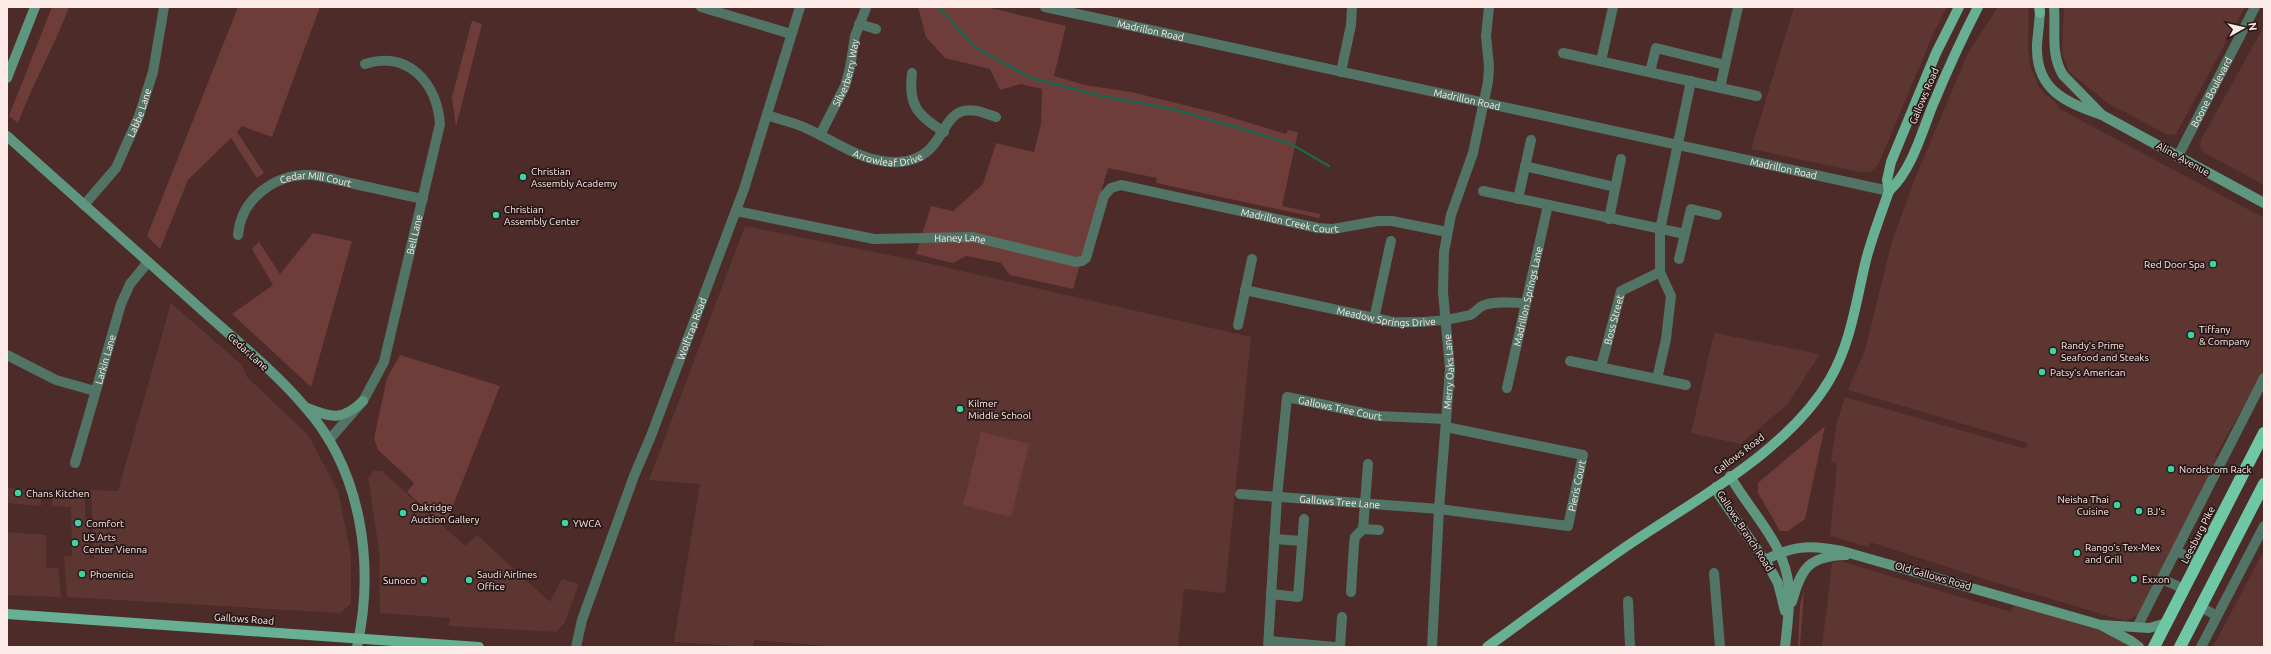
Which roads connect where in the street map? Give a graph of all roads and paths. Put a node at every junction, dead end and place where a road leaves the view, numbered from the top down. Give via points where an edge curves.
1 (35, 7) edge
2 (164, 7) edge
3 (701, 7) edge
4 (800, 7) edge
5 (1046, 7) edge
6 (1352, 7) edge
7 (1489, 7) edge
8 (1613, 7) edge
9 (1738, 7) edge
10 (1959, 7) edge
11 (1978, 7) edge
12 (2054, 7) edge
13 (2256, 7) edge
14 (866, 8) dead end
15 (2039, 9) edge
16 (859, 24) junction
17 (876, 29) dead end
18 (791, 34) junction
19 (1563, 53) dead end
20 (1601, 61) junction
21 (365, 64) dead end
22 (1725, 65) junction
23 (1341, 72) junction
24 (1650, 72) junction
25 (912, 73) dead end
26 (7, 78) edge
27 (1691, 82) junction
28 (1720, 88) junction
29 (1757, 96) dead end
30 (1484, 103) junction
31 (767, 115) junction
32 (2102, 115) junction
33 (996, 117) dead end
34 (944, 132) junction
35 (820, 134) junction
36 (7, 136) edge
37 (1531, 140) dead end
38 (1679, 145) junction
39 (2178, 156) junction
40 (1621, 159) dead end
41 (1525, 166) junction
42 (1616, 187) junction
43 (1132, 188) joint
44 (1483, 191) dead end
45 (1889, 191) junction
46 (422, 199) junction
47 (1518, 199) junction
48 (2264, 203) edge
49 (84, 205) junction
50 (1548, 205) junction
51 (736, 210) junction
52 (1717, 215) dead end
53 (1609, 219) junction
54 (1660, 230) junction
55 (1448, 232) junction
56 (1685, 234) junction
57 (238, 235) dead end
58 (1391, 241) dead end
59 (1252, 259) dead end
60 (1679, 259) dead end
61 (148, 262) junction
62 (1660, 272) junction
63 (1245, 290) junction
64 (1526, 303) junction
65 (1374, 318) junction
66 (1445, 318) junction
67 (1238, 325) dead end
68 (7, 355) edge
69 (1570, 361) dead end
70 (1601, 367) junction
71 (2264, 378) edge
72 (1657, 379) junction
73 (1686, 385) dead end
74 (1507, 388) dead end
75 (95, 391) junction
76 (362, 401) junction
77 (306, 407) junction
78 (1446, 423) junction
79 (2264, 433) edge
80 (329, 440) junction
81 (75, 463) dead end
82 (1368, 464) dead end
83 (1730, 476) junction
84 (2264, 484) edge
85 (1716, 487) junction
86 (1240, 494) dead end
87 (1277, 497) junction
88 (1365, 503) junction
89 (1440, 509) junction
90 (1304, 519) dead end
91 (2264, 526) edge
92 (1363, 529) junction
93 (1379, 530) dead end
94 (1274, 539) junction
95 (1302, 541) junction
96 (2176, 551) junction
97 (1780, 552) junction
98 (1857, 555) junction
99 (1765, 560) junction
100 (2198, 561) junction
101 (1714, 573) dead end
102 (2162, 579) junction
103 (2184, 589) junction
104 (1351, 592) dead end
105 (1271, 594) junction
106 (1628, 601) dead end
107 (2200, 607) junction
108 (7, 614) edge
109 (2217, 616) junction
110 (1342, 617) dead end
111 (1787, 621) junction
112 (2167, 623) junction
113 (2101, 625) junction
114 (2137, 627) junction
115 (358, 643) edge
116 (1269, 644) edge
117 (479, 647) edge
118 (576, 647) edge
119 (1334, 647) edge
120 (1340, 647) edge
121 (1432, 647) edge
122 (1487, 647) edge
123 (1630, 647) edge
124 (1720, 647) edge
125 (1785, 647) edge
126 (2139, 647) edge
127 (2154, 647) edge
128 (2180, 647) edge
129 (2201, 647) edge

1 - 26 street
2 - 49 street, Labbe Lane via 153,72 139,116 116,168
3 - 18 street
4 - 18 street, Wolftrap Road
5 - 23 street, Madrillon Road
6 - 23 street via 1352,25
7 - 30 street, Merry Oaks Lane via 1486,36 1489,66
8 - 20 street
9 - 22 street
10 - 45 main road, Gallows Road via 1936,53 1891,162 1886,180
11 - 45 main road, Gallows Road via 1958,46 1915,148 1898,182
12 - 32 street, Aline Avenue via 2054,47 2058,68
13 - 39 street, Boone Boulevard
14 - 16 street, Silverberry Way
15 - 32 street, Aline Avenue via 2037,58 2039,68 2050,89 2073,105
16 - 17 street
16 - 35 street, Silverberry Way via 845,86
18 - 31 street, Wolftrap Road
19 - 20 street
20 - 24 street
21 - 46 street, Bell Lane via 386,60 405,65 424,80 436,100 439,112 438,135
22 - 24 street via 1656,48
22 - 28 street
23 - 30 street, Madrillon Road
24 - 27 street
25 - 34 street via 911,99 916,110
27 - 28 street
27 - 38 street
28 - 29 street
30 - 38 street, Madrillon Road
30 - 55 street, Merry Oaks Lane via 1473,153 1456,200
31 - 35 street, Arrowleaf Drive
31 - 51 street, Wolftrap Road
32 - 39 street, Aline Avenue
33 - 34 street, Arrowleaf Drive via 972,110 964,111 952,118
34 - 35 street, Arrowleaf Drive via 930,150 900,162 880,160 851,152
36 - 49 street, Cedar Lane
37 - 41 street
38 - 45 street, Madrillon Road
38 - 54 street
39 - 48 street, Aline Avenue
40 - 42 street
41 - 42 street
41 - 47 street
42 - 53 street
43 - 51 street, Haney Lane via 1121,185 1111,188 1104,196 1086,258 1082,262 973,237 874,239
43 - 55 street, Madrillon Creek Court via 1318,228 1340,228 1392,221
44 - 47 street
45 - 83 main road, Gallows Road via 1866,258 1845,349 1830,379 1814,404 1794,426
46 - 57 street, Cedar Mill Court via 319,176 297,176 276,182 257,195 242,215
46 - 76 street, Bell Lane via 384,362
47 - 50 street
49 - 61 street, Cedar Lane
50 - 53 street
50 - 64 street, Madrillon Springs Lane
51 - 118 street, Wolftrap Road via 634,476 582,620
52 - 56 street via 1691,210
53 - 54 street
54 - 56 street
54 - 62 street
55 - 66 street, Merry Oaks Lane via 1443,276
56 - 60 street
58 - 65 street
59 - 63 street
61 - 75 street, Larkin Lane via 130,284 121,304
61 - 77 street, Cedar Lane
62 - 70 street, Boss Street via 1621,291
62 - 72 street via 1671,296 1666,339
63 - 65 street, Meadow Springs Drive
63 - 67 street
64 - 66 street, Meadow Springs Drive via 1494,303 1482,306 1472,314
64 - 74 street, Madrillon Springs Lane
65 - 66 street, Meadow Springs Drive via 1406,323
66 - 78 street, Merry Oaks Lane via 1450,353
68 - 75 street via 56,380
69 - 70 street
70 - 72 street
71 - 96 street
72 - 73 street
75 - 81 street, Larkin Lane
76 - 77 street via 353,410 338,416 323,414
76 - 80 street, Bell Lane
77 - 80 street, Cedar Lane
78 - 87 street, Gallows Tree Court via 1378,416 1287,396
78 - 89 street, Merry Oaks Lane
78 - 89 street, Pieris Court via 1583,455 1568,526
79 - 100 highway, Leesburg Pike
80 - 115 street, Cedar Lane via 347,476 359,521 364,569
82 - 88 street
83 - 85 main road, Gallows Road
83 - 97 street, Gallows Branch Road
84 - 107 highway
85 - 99 street, Gallows Branch Road via 1718,495
85 - 122 main road, Gallows Road via 1624,548
86 - 87 street, Gallows Tree Lane
87 - 88 street, Gallows Tree Lane
87 - 94 street
88 - 89 street, Gallows Tree Lane
88 - 92 street
89 - 121 street, Merry Oaks Lane
90 - 95 street
91 - 109 street
92 - 93 street
92 - 104 street via 1354,544
94 - 95 street
94 - 105 street
95 - 105 street via 1298,597
96 - 100 street
96 - 102 street
97 - 98 street, Old Gallows Road via 1811,547
97 - 99 street, Old Gallows Road
97 - 111 street, Gallows Branch Road via 1789,587
98 - 111 street via 1822,558 1806,568 1797,586
98 - 113 street, Old Gallows Road
99 - 111 street, Gallows Branch Road via 1778,583
100 - 103 highway, Leesburg Pike
101 - 124 street
102 - 103 street
102 - 114 street
103 - 112 highway, Leesburg Pike
105 - 116 street
106 - 123 street
107 - 109 street
107 - 128 highway
108 - 115 main road, Gallows Road
109 - 129 street
110 - 120 street
111 - 125 street, Gallows Branch Road
112 - 114 street, Old Gallows Road via 2152,628
112 - 127 highway, Leesburg Pike
113 - 114 street, Old Gallows Road
113 - 126 street, Old Gallows Road
115 - 117 main road, Gallows Road
116 - 119 street

